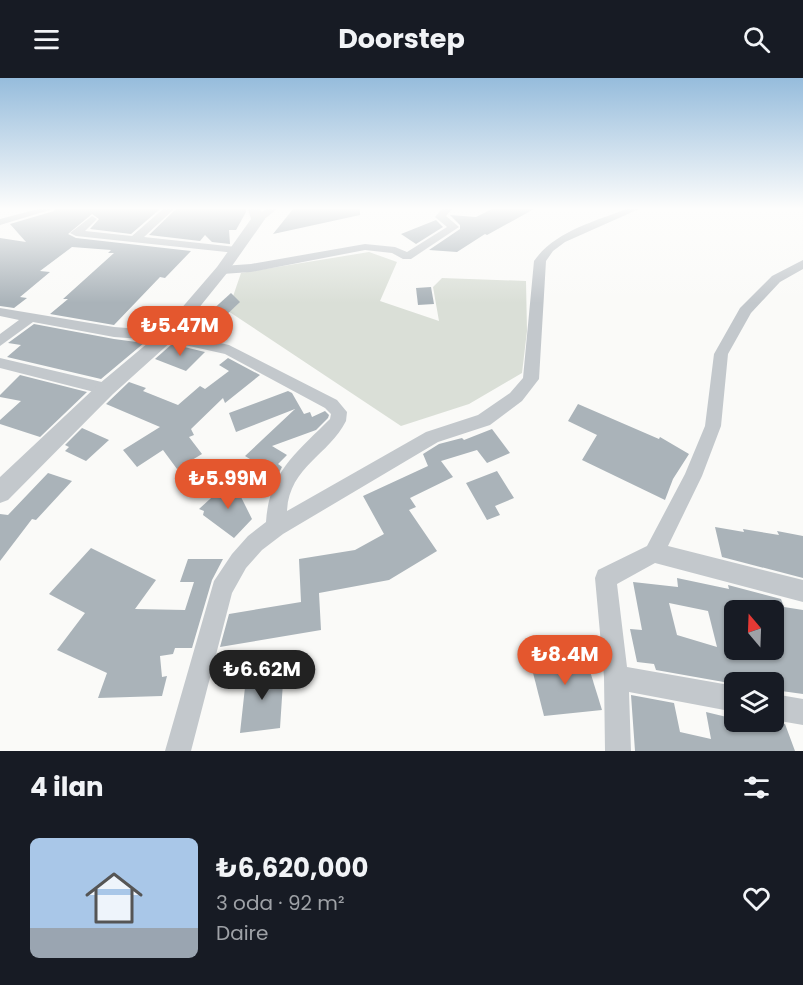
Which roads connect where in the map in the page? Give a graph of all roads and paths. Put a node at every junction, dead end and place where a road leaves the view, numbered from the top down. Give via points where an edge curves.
1 (138, 240) edge
2 (242, 240) edge
3 (433, 240) edge
4 (560, 240) edge
5 (236, 250) junction
6 (803, 264) edge
7 (222, 270) junction
8 (0, 312) edge
9 (30, 318) junction
10 (167, 336) junction
11 (0, 341) edge
12 (0, 363) edge
13 (106, 389) junction
14 (0, 492) edge
15 (276, 526) junction
16 (654, 554) junction
17 (803, 591) edge
18 (616, 677) junction
19 (724, 697) edge
20 (784, 709) edge
21 (803, 712) edge
22 (178, 751) edge
23 (618, 751) edge

1 - 5 street
2 - 5 street
3 - 7 street via 407,257 395,250 365,247
4 - 15 street via 540,261 531,380 516,398 484,420 432,437
5 - 7 street
6 - 16 street via 776,279 744,311 721,354 713,426
7 - 10 street
8 - 9 street
9 - 10 street
9 - 11 street
10 - 13 street
10 - 15 street via 242,355 339,411 338,421 281,488
12 - 13 street
13 - 14 street
15 - 22 street via 239,561 222,589
16 - 17 street
16 - 18 street via 606,578
18 - 19 street
18 - 23 street
20 - 21 street

